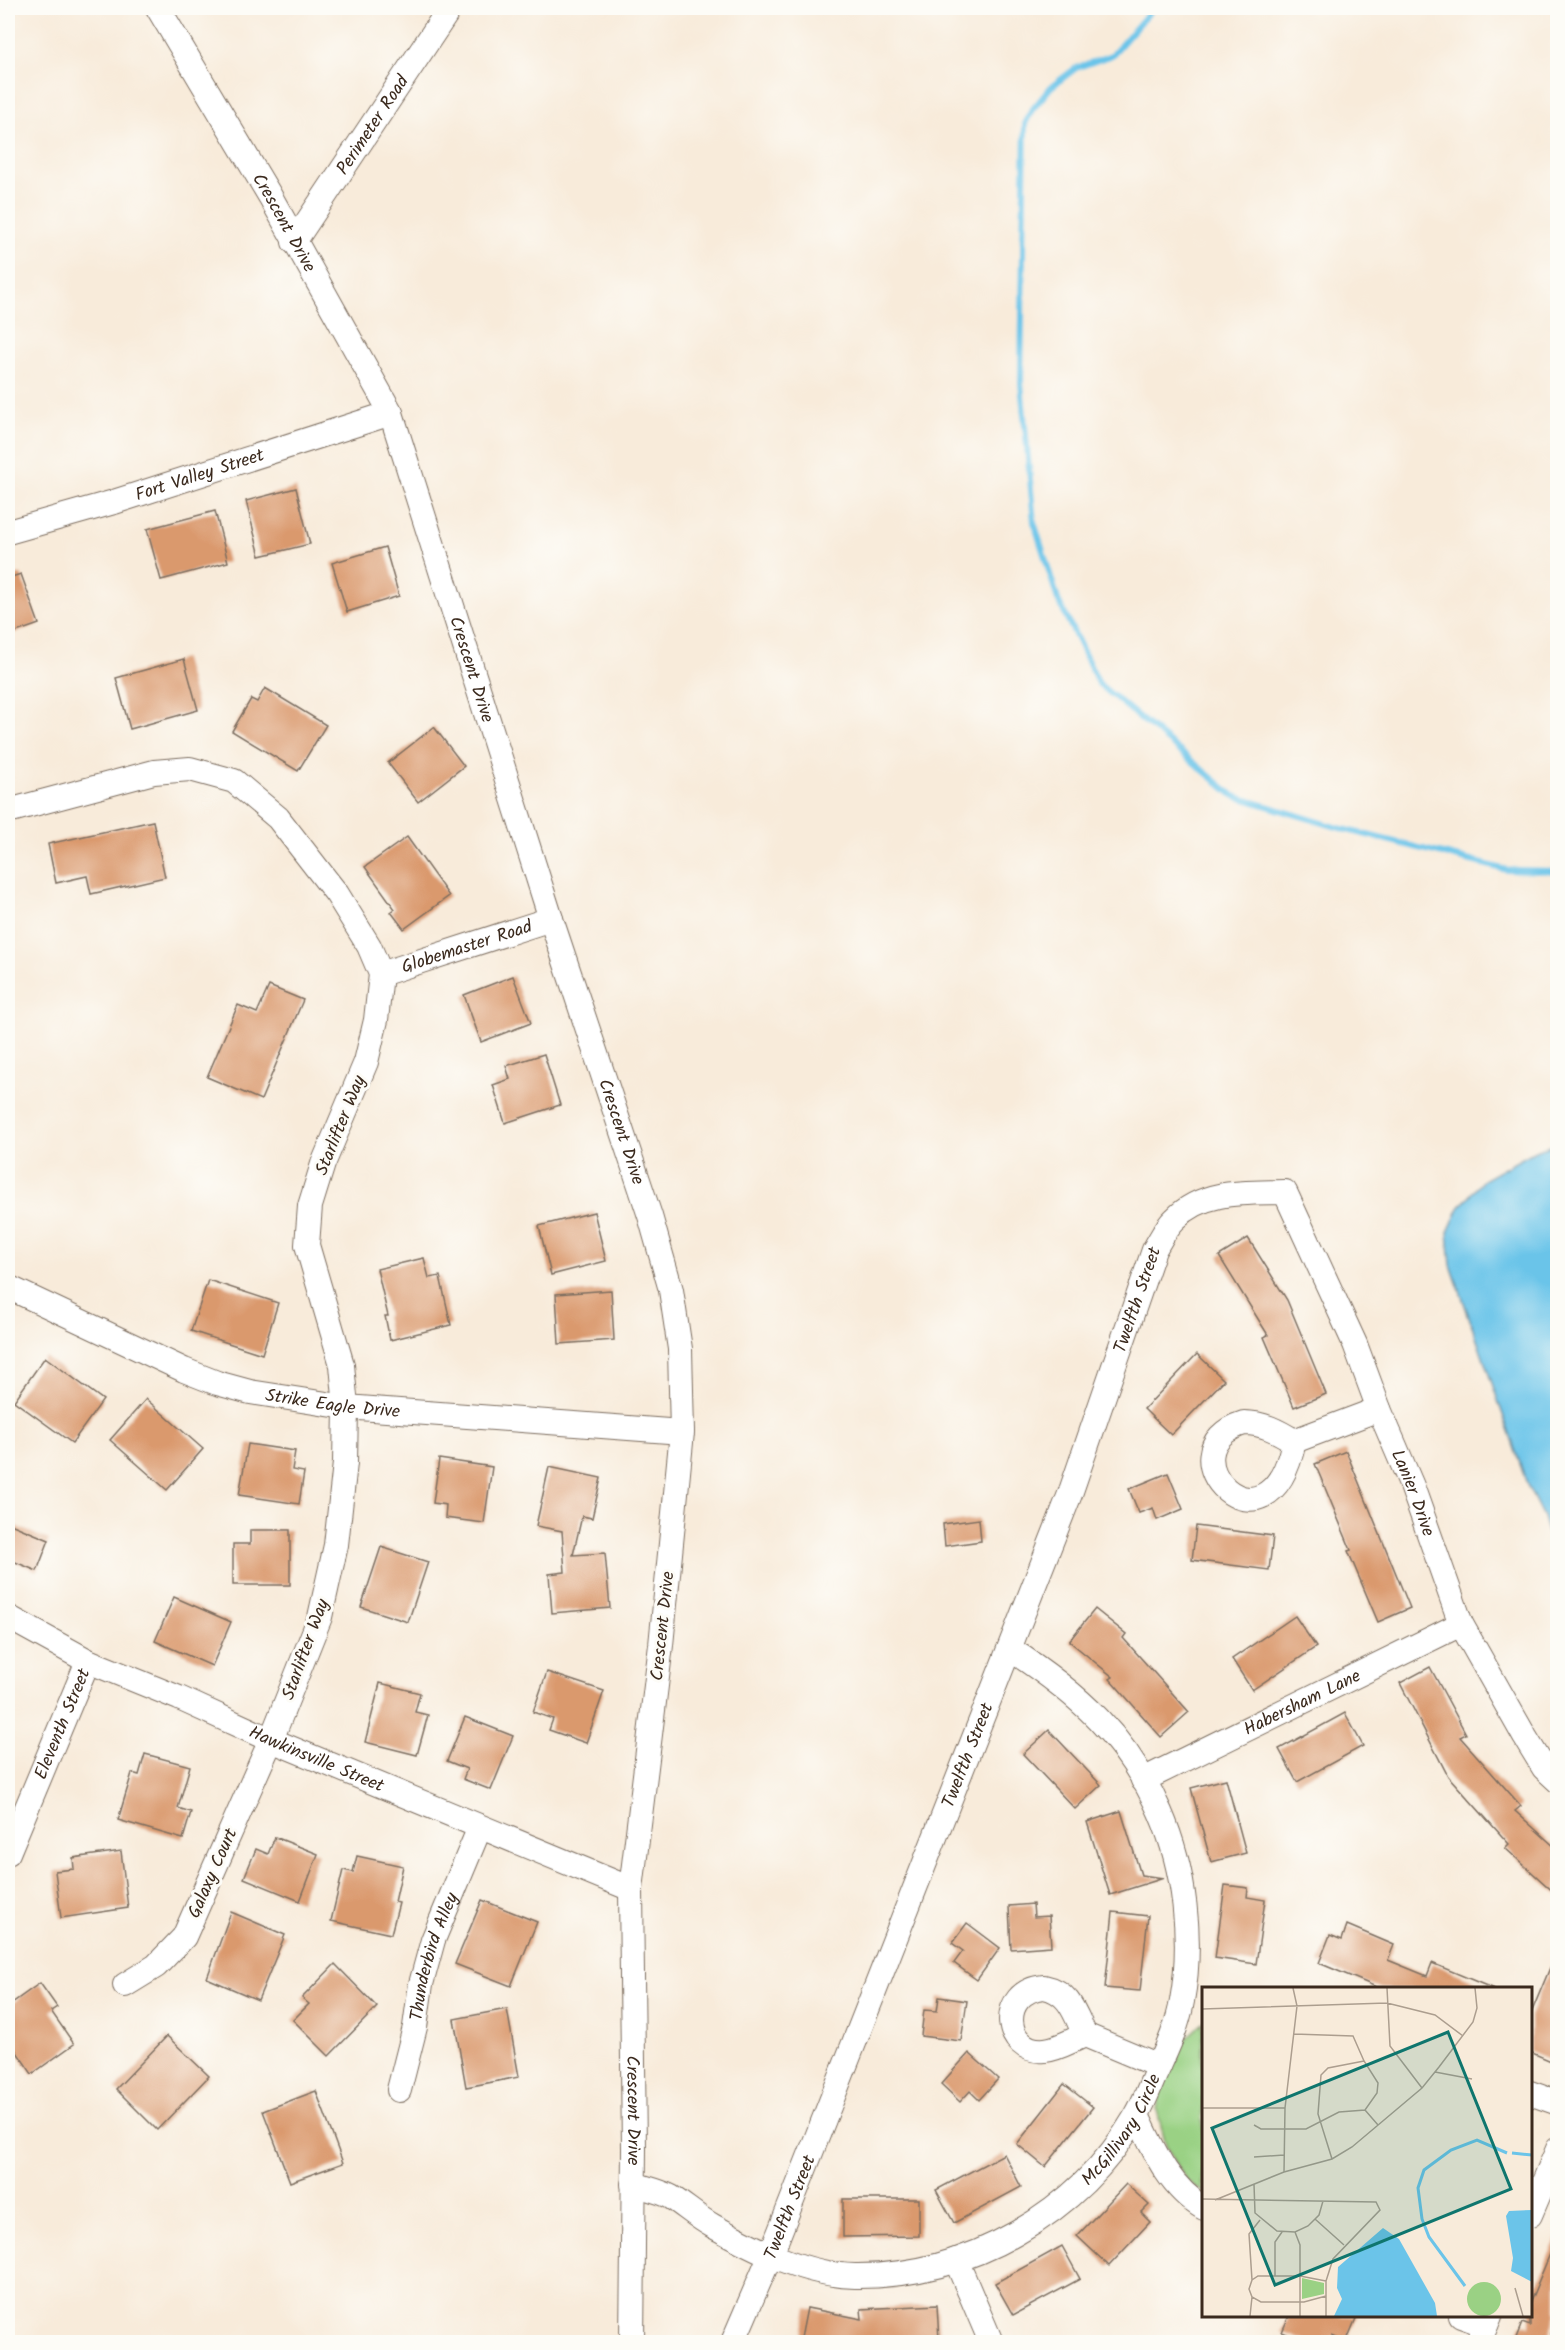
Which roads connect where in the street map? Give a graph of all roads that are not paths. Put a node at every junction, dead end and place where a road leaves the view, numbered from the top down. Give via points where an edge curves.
1 (158, 8) edge
2 (450, 8) edge
3 (294, 242) junction
4 (391, 413) junction
5 (8, 532) edge
6 (8, 812) edge
7 (551, 919) junction
8 (381, 974) junction
9 (1223, 1194) joint
10 (8, 1287) edge
11 (346, 1407) junction
12 (1379, 1409) junction
13 (682, 1431) junction
14 (1294, 1442) dead end
15 (8, 1617) edge
16 (1461, 1624) junction
17 (1010, 1649) junction
18 (88, 1661) junction
19 (271, 1740) junction
20 (1143, 1780) junction
21 (1557, 1781) edge
22 (480, 1827) junction
23 (8, 1853) edge
24 (631, 1889) junction
25 (125, 1985) dead end
26 (1193, 2000) edge
27 (1084, 2035) dead end
28 (1159, 2066) junction
29 (399, 2090) dead end
30 (1532, 2093) edge
31 (1557, 2103) edge
32 (1137, 2115) junction
33 (1557, 2149) edge
34 (633, 2184) junction
35 (1202, 2207) edge
36 (1532, 2210) edge
37 (771, 2254) junction
38 (956, 2260) junction
39 (1463, 2317) edge
40 (1485, 2328) edge
41 (632, 2343) edge
42 (733, 2343) edge
43 (991, 2343) edge

1 - 3 street, Crescent Drive
2 - 3 street, Perimeter Road
3 - 4 street, Crescent Drive
4 - 5 street, Fort Valley Street
4 - 7 street, Crescent Drive
6 - 8 street, Starlifter Way via 154,772 190,769 234,781 278,818 337,894
7 - 8 street, Globemaster Road
7 - 13 street, Crescent Drive via 650,1216 670,1290 680,1349
8 - 11 street, Starlifter Way via 366,1062 323,1164 310,1206 307,1245 342,1365
9 - 12 street, Lanier Drive via 1285,1192 1355,1344
9 - 17 street, Twelfth Street via 1201,1202 1175,1219 1154,1250 1070,1494
10 - 11 street, Strike Eagle Drive via 217,1383
11 - 13 street, Strike Eagle Drive
11 - 19 street, Starlifter Way via 345,1463 336,1545 320,1617
12 - 14 street
12 - 16 street, Lanier Drive via 1412,1486
13 - 24 street, Crescent Drive
15 - 18 street, Hawkinsville Street
16 - 20 street, Habersham Lane
16 - 21 street, Lanier Drive via 1525,1737
17 - 20 street, McGillivary Circle via 1083,1702 1114,1737
17 - 37 street, Twelfth Street
18 - 19 street, Hawkinsville Street
18 - 23 street, Eleventh Street
19 - 22 street, Hawkinsville Street
19 - 25 street, Galaxy Court via 184,1937 156,1966
20 - 26 street, McGillivary Circle via 1160,1812 1178,1868
22 - 24 street, Hawkinsville Street
22 - 29 street, Thunderbird Alley via 433,1940
24 - 34 street, Crescent Drive
26 - 28 street, McGillivary Circle via 1175,2027
27 - 28 street
28 - 32 street, McGillivary Circle
30 - 31 street
32 - 35 street via 1167,2173
32 - 38 street, McGillivary Circle via 1112,2151 1066,2199 1019,2232
33 - 36 street
34 - 37 street, McGillivary Circle via 669,2196 712,2225
34 - 41 street, Crescent Drive
37 - 38 street, McGillivary Circle via 822,2273 853,2276 886,2275
37 - 42 street, Twelfth Street
38 - 43 street
39 - 40 street

